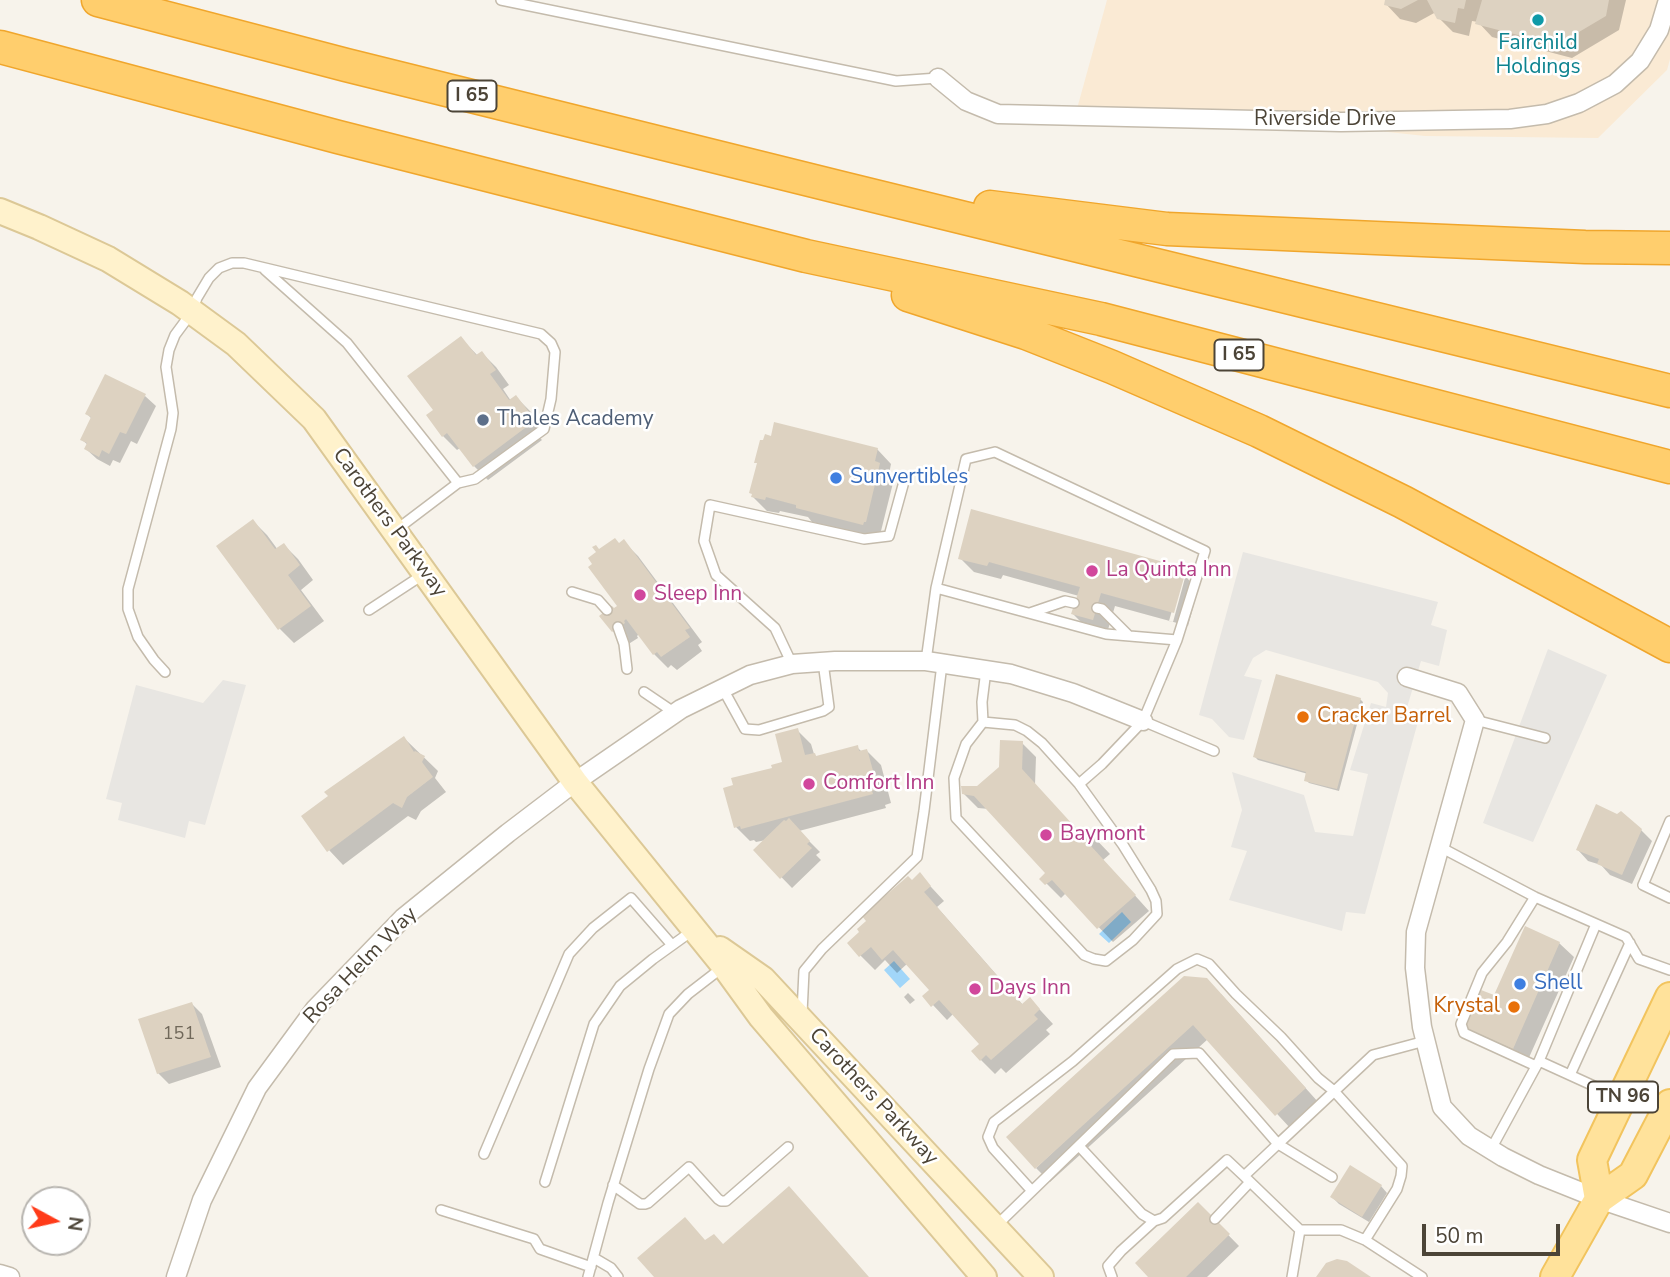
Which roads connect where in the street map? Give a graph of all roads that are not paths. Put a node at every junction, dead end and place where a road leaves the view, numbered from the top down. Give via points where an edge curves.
1 (98, 0) edge
2 (501, 0) edge
3 (1668, 0) edge
4 (0, 47) edge
5 (938, 78) joint
6 (846, 189) junction
7 (0, 211) edge
8 (1670, 248) edge
9 (806, 256) junction
10 (262, 268) junction
11 (192, 312) junction
12 (1670, 391) edge
13 (1670, 467) edge
14 (905, 478) dead end
15 (458, 483) junction
16 (395, 531) junction
17 (425, 573) junction
18 (936, 588) junction
19 (572, 592) dead end
20 (1074, 603) dead end
21 (1097, 608) dead end
22 (369, 610) dead end
23 (607, 610) dead end
24 (1030, 613) junction
25 (618, 627) dead end
26 (1129, 636) junction
27 (1177, 640) junction
28 (1670, 646) edge
29 (823, 662) junction
30 (934, 663) junction
31 (792, 664) junction
32 (627, 669) dead end
33 (986, 670) junction
34 (165, 672) dead end
35 (1407, 677) dead end
36 (723, 689) junction
37 (644, 692) dead end
38 (675, 713) junction
39 (1475, 720) junction
40 (1143, 721) junction
41 (983, 722) junction
42 (1545, 738) dead end
43 (1214, 751) dead end
44 (575, 782) junction
45 (1079, 784) junction
46 (1670, 821) edge
47 (1440, 848) junction
48 (1535, 897) junction
49 (1670, 898) edge
50 (1597, 924) junction
51 (694, 930) junction
52 (1630, 943) junction
53 (672, 945) junction
54 (724, 966) junction
55 (1670, 970) edge
56 (1670, 997) edge
57 (802, 1022) junction
58 (1425, 1041) junction
59 (1537, 1064) junction
60 (1570, 1075) junction
61 (1334, 1091) junction
62 (1622, 1099) junction
63 (1670, 1104) edge
64 (1279, 1143) junction
65 (1079, 1146) junction
66 (788, 1147) dead end
67 (1490, 1151) junction
68 (484, 1154) dead end
69 (1332, 1177) dead end
70 (1247, 1179) junction
71 (545, 1182) dead end
72 (613, 1185) junction
73 (1032, 1191) junction
74 (1599, 1199) junction
75 (441, 1210) dead end
76 (1215, 1219) dead end
77 (1154, 1221) junction
78 (1670, 1223) edge
79 (995, 1227) junction
80 (1300, 1230) junction
81 (1366, 1240) junction
82 (965, 1255) junction
83 (591, 1268) edge
84 (0, 1274) edge
85 (10, 1277) edge
86 (176, 1277) edge
87 (618, 1277) edge
88 (984, 1277) edge
89 (1041, 1277) edge
90 (1112, 1277) edge
91 (1292, 1277) edge
92 (1422, 1277) edge
93 (1555, 1277) edge

1 - 6 highway, I 65
2 - 5 lane via 896,81
3 - 5 street, Riverside Drive via 1640,61 1615,84 1546,114 1510,119 1341,122 998,114 966,101
4 - 9 highway, I 65
6 - 8 highway via 1167,229
6 - 12 highway, I 65
7 - 11 main road, Carothers Parkway via 108,259
9 - 13 highway, I 65 via 1101,319
9 - 28 highway via 932,304 1026,333 1259,431 1403,502
10 - 11 lane via 244,263 219,268
10 - 15 lane via 347,343
10 - 15 lane via 541,334 551,343 555,352 544,429 475,479
11 - 16 main road, Carothers Parkway via 236,344 314,418
11 - 34 lane via 169,350 171,429 128,589 128,609 138,637
14 - 31 lane via 889,536 864,540 710,505 704,541 716,575 775,628
15 - 16 lane
16 - 17 main road, Carothers Parkway
17 - 22 lane
17 - 44 main road, Carothers Parkway
18 - 24 lane
18 - 27 lane via 966,459 995,452 1205,551
18 - 30 lane
19 - 23 lane via 598,600
20 - 24 lane via 1065,601
21 - 26 lane
24 - 26 lane
25 - 32 lane
26 - 27 lane
27 - 40 lane
29 - 30 street, Rosa Helm Way
29 - 31 street, Rosa Helm Way
29 - 36 lane via 828,707 759,730 745,729
30 - 33 street, Rosa Helm Way
30 - 57 lane via 917,858 803,971
31 - 36 street, Rosa Helm Way
33 - 40 street, Rosa Helm Way via 1012,674
33 - 41 lane
35 - 39 street via 1458,693
36 - 38 street, Rosa Helm Way
37 - 38 lane
38 - 44 street, Rosa Helm Way
39 - 42 lane
39 - 47 street
40 - 43 lane
40 - 45 lane
41 - 45 lane via 1027,731
41 - 45 lane via 966,744 954,778 956,818 1084,955 1106,961 1157,914 1156,901
44 - 51 main road, Carothers Parkway
44 - 86 street, Rosa Helm Way via 403,918 315,1009 257,1088 201,1200
46 - 49 lane via 1643,885
47 - 48 lane
47 - 58 street via 1416,932 1415,968
48 - 50 lane
48 - 59 lane via 1482,973 1461,1024 1464,1033
50 - 52 lane
50 - 59 lane
51 - 53 lane
51 - 54 main road, Carothers Parkway
51 - 57 main road, Carothers Parkway via 762,979
52 - 55 lane via 1639,959
52 - 60 lane
53 - 68 lane via 631,898 585,936 569,954
53 - 71 lane via 620,986 594,1024
54 - 72 lane via 669,1014
54 - 82 main road, Carothers Parkway via 761,1017
56 - 62 main road, TN 96
57 - 79 main road, Carothers Parkway
58 - 61 lane via 1373,1055
58 - 67 street via 1442,1107
59 - 60 lane
59 - 67 lane
60 - 62 lane
61 - 64 lane
61 - 73 lane via 1209,964 1197,959 1177,969 1073,1061 994,1122 988,1137 993,1148
61 - 81 lane via 1402,1166 1397,1189
62 - 74 main road, TN 96 via 1592,1160
63 - 74 main road via 1633,1175
64 - 65 lane via 1199,1053 1173,1054
64 - 69 lane
64 - 70 lane
65 - 73 lane
65 - 77 lane via 1142,1214
66 - 72 lane via 726,1201 718,1199 689,1167 645,1204
67 - 74 street
70 - 76 lane
70 - 77 lane via 1227,1160
70 - 80 lane
72 - 83 lane
73 - 79 lane
74 - 78 street
74 - 93 main road
75 - 83 lane via 534,1239 540,1249
77 - 90 lane via 1108,1266
79 - 82 main road
79 - 89 main road, Carothers Parkway
80 - 81 lane via 1341,1230
80 - 91 lane
81 - 92 lane
82 - 88 main road, Carothers Parkway
83 - 87 lane via 611,1268
84 - 85 street

